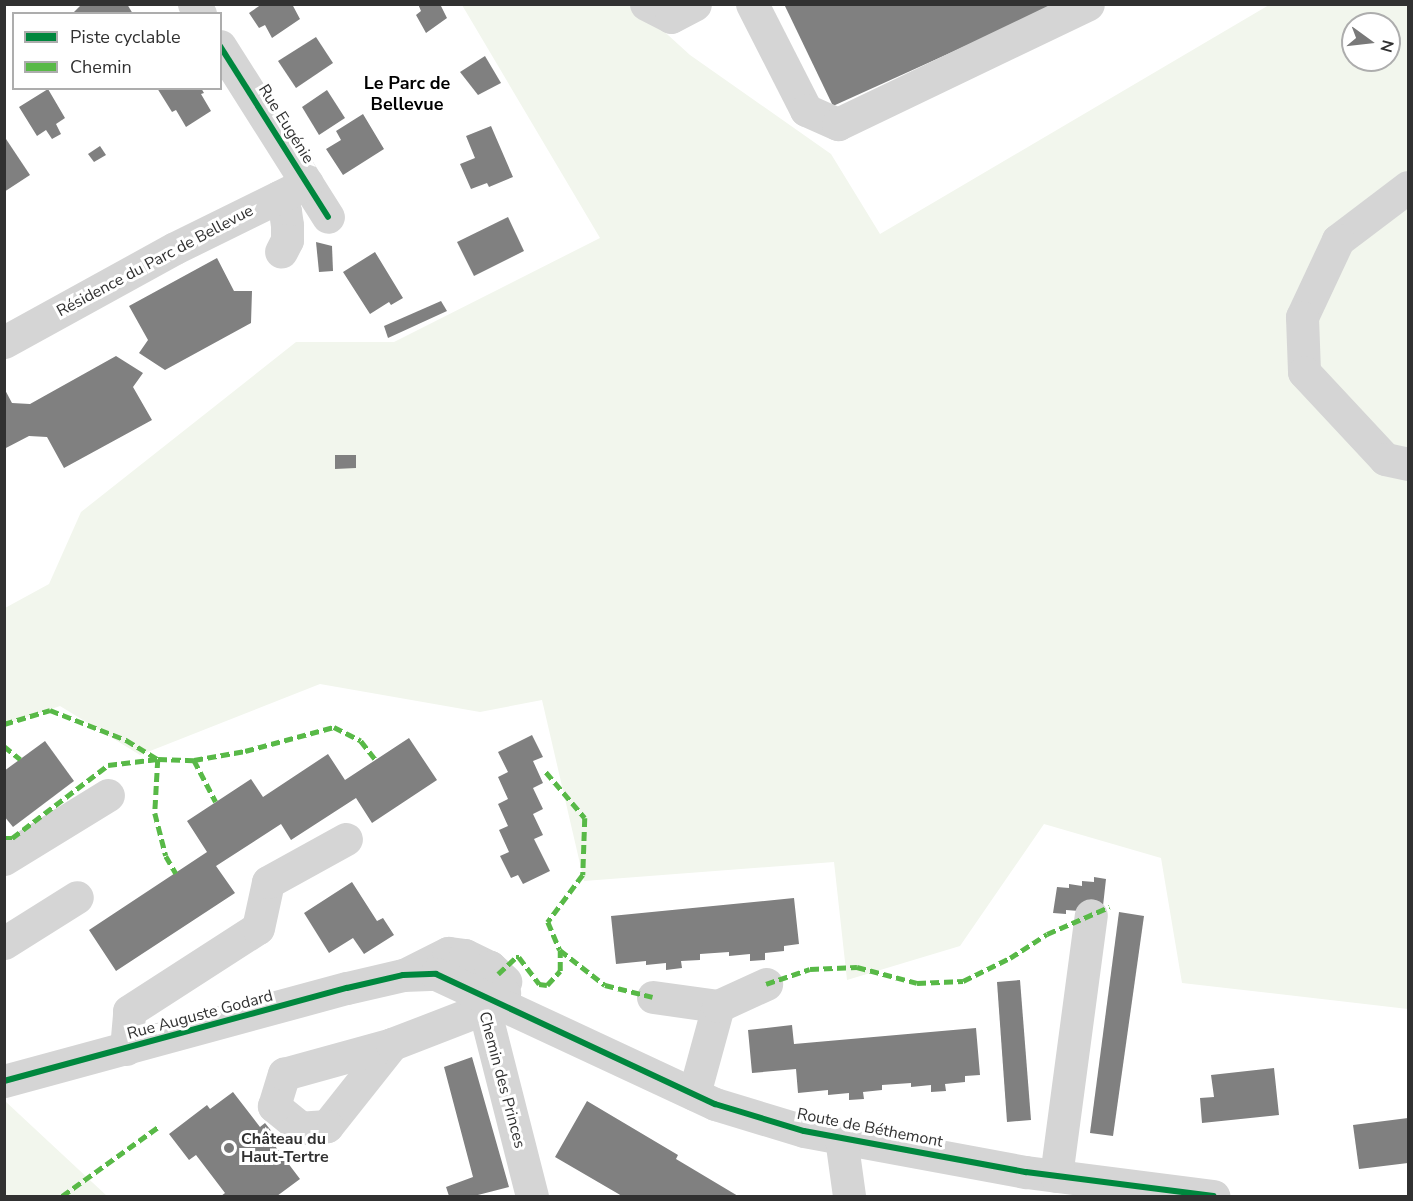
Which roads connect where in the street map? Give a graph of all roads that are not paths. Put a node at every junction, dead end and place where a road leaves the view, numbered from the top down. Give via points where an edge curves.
1 (646, 4) edge
2 (695, 4) edge
3 (752, 4) edge
4 (1088, 4) edge
5 (222, 50) edge
6 (1408, 187) edge
7 (293, 190) junction
8 (328, 217) dead end
9 (281, 252) dead end
10 (4, 342) edge
11 (1408, 464) edge
12 (108, 795) dead end
13 (346, 839) dead end
14 (4, 859) edge
15 (77, 897) dead end
16 (1091, 915) dead end
17 (4, 943) edge
18 (766, 984) dead end
19 (492, 991) junction
20 (653, 997) dead end
21 (718, 1006) junction
22 (392, 1044) dead end
23 (126, 1049) junction
24 (4, 1081) edge
25 (694, 1094) junction
26 (841, 1138) junction
27 (1056, 1176) junction
28 (532, 1197) edge
29 (849, 1197) edge
30 (1214, 1197) edge

1 - 2 street via 671,17
3 - 4 street via 806,110 838,124
5 - 7 street, Rue Eugénie
6 - 11 street via 1338,240 1302,317 1304,372 1385,459
7 - 8 street, Rue Eugénie
7 - 9 street via 285,211 287,240
7 - 10 street, Résidence du Parc de Bellevue via 175,248
12 - 14 street
13 - 23 street via 268,882 258,928 129,1011
15 - 17 street
16 - 27 street
18 - 21 street
19 - 22 street
19 - 23 street, Rue Auguste Godard via 465,955 448,953 403,975
19 - 25 street, Route de Béthemont via 539,1021
19 - 28 street, Chemin des Princes
20 - 21 street
21 - 25 street
23 - 24 street, Rue Auguste Godard
25 - 26 street, Route de Béthemont via 804,1131
26 - 27 street, Route de Béthemont
26 - 29 street
27 - 30 street, Route de Béthemont

